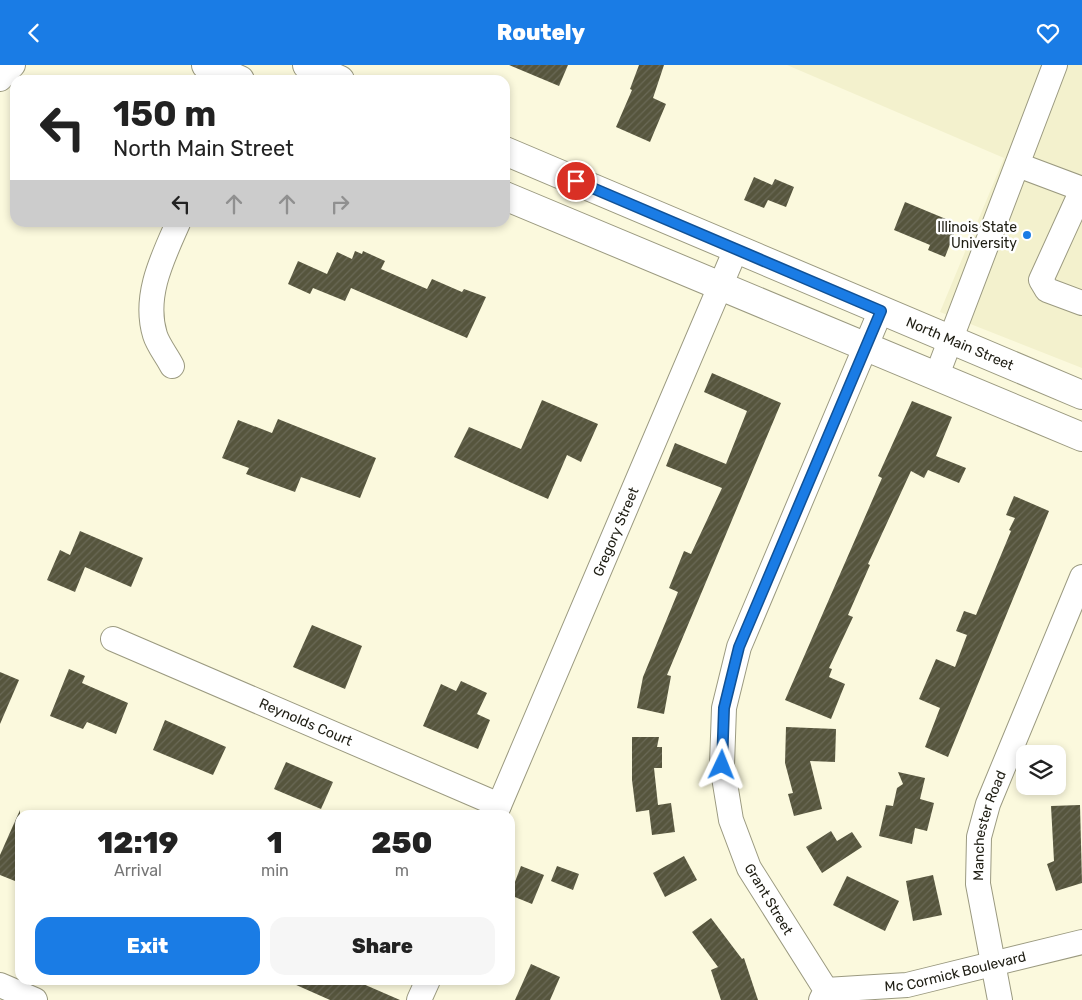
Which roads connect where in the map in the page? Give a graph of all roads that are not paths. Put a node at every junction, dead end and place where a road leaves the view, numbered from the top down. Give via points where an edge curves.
1 (13, 65) edge
2 (206, 65) edge
3 (306, 65) edge
4 (1055, 65) edge
5 (229, 75) edge
6 (329, 75) edge
7 (0, 79) edge
8 (510, 153) edge
9 (1018, 165) junction
10 (1082, 190) edge
11 (510, 198) edge
12 (176, 227) edge
13 (736, 249) junction
14 (719, 287) junction
15 (1082, 303) edge
16 (881, 311) junction
17 (950, 340) junction
18 (865, 347) junction
19 (172, 366) dead end
20 (937, 375) junction
21 (1082, 395) edge
22 (1082, 437) edge
23 (1082, 577) edge
24 (113, 639) dead end
25 (497, 810) edge
26 (1082, 942) edge
27 (993, 963) junction
28 (0, 985) edge
29 (426, 985) edge
30 (824, 995) edge
31 (35, 1000) edge
32 (419, 1000) edge
33 (1000, 1000) edge

1 - 7 street
2 - 5 main road
3 - 6 main road
4 - 9 street
8 - 13 main road, North Main Street
9 - 10 street
9 - 17 street
10 - 15 street via 1041,280 1047,289
11 - 14 main road
12 - 19 street via 158,269 151,303 155,335
13 - 14 street, Gregory Street
13 - 16 main road, North Main Street
14 - 18 main road
14 - 25 street, Gregory Street
16 - 17 main road, North Main Street
16 - 18 street, Grant Street
17 - 20 street
17 - 21 main road, North Main Street
18 - 20 main road
18 - 30 street, Grant Street via 739,647 724,708 722,765 731,820 749,868
20 - 22 main road
23 - 27 street, Manchester Road via 988,804 979,837 978,884
24 - 25 street, Reynolds Court
26 - 27 street, Mc Cormick Boulevard
27 - 30 street, Mc Cormick Boulevard via 907,985
27 - 33 street, Manchester Road
28 - 31 street
29 - 32 street

